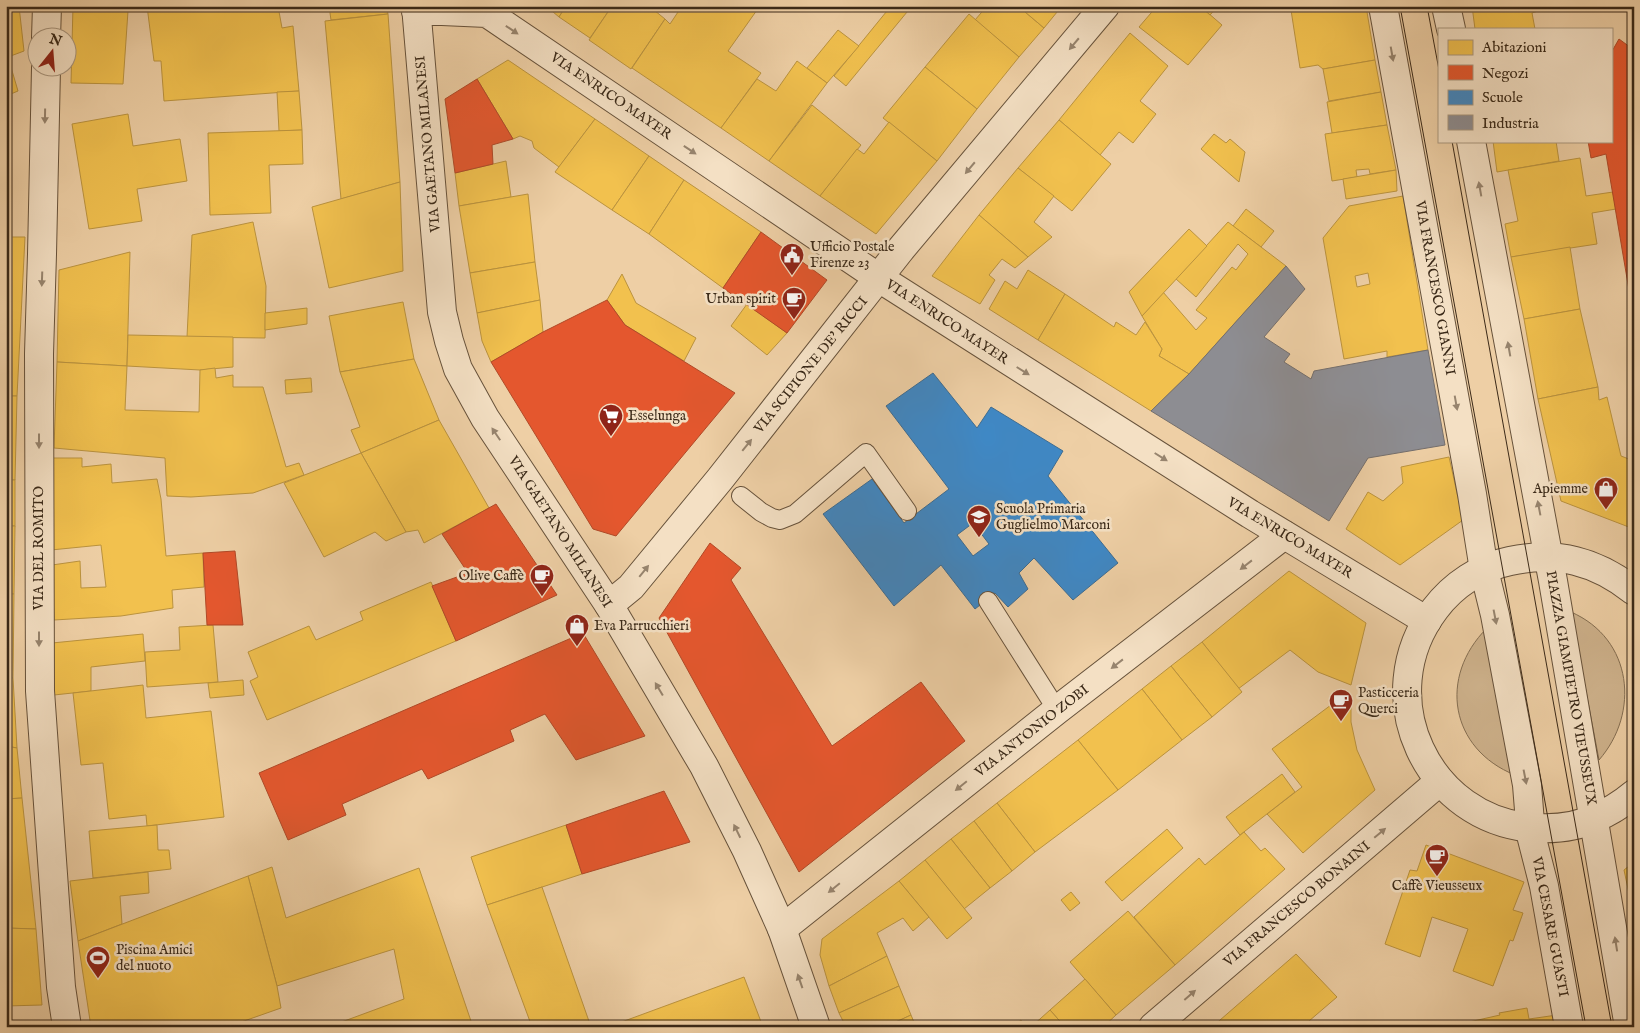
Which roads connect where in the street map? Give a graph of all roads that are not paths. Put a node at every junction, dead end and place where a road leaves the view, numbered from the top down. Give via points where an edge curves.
1 (47, 6) edge
2 (1105, 6) edge
3 (1384, 6) edge
4 (1446, 6) edge
5 (416, 9) edge
6 (46, 28) edge
7 (1450, 28) edge
8 (46, 78) edge
9 (1471, 142) edge
10 (879, 278) junction
11 (741, 496) dead end
12 (907, 511) dead end
13 (1284, 535) junction
14 (1548, 556) junction
15 (1484, 570) junction
16 (1634, 591) edge
17 (988, 601) dead end
18 (609, 604) junction
19 (1427, 621) junction
20 (1057, 710) junction
21 (1440, 781) junction
22 (1634, 794) edge
23 (1594, 819) junction
24 (1530, 828) junction
25 (782, 929) junction
26 (67, 1027) edge
27 (816, 1027) edge
28 (1153, 1027) edge
29 (1569, 1027) edge
30 (1629, 1027) edge

1 - 6 street
2 -> 10 street, VIA SCIPIONE DE' RICCI
3 -> 15 street, VIA FRANCESCO GIANNI
4 - 7 street
5 -> 10 street, VIA ENRICO MAYER via 487,13
18 -> 5 street, VIA GAETANO MILANESI via 485,418 466,385 449,341 440,288
8 -> 26 street, VIA DEL ROMITO via 39,354 40,691 60,987
14 -> 9 street
10 -> 13 street, VIA ENRICO MAYER
18 -> 10 street, VIA SCIPIONE DE' RICCI via 631,587
11 - 12 lane via 761,512 780,520 795,514 866,453
13 - 19 street, VIA ENRICO MAYER
13 -> 20 street, VIA ANTONIO ZOBI
14 - 15 street, PIAZZA GIAMPIETRO VIEUSSEUX via 1519,559
14 - 16 street, PIAZZA GIAMPIETRO VIEUSSEUX via 1582,562 1603,570
14 - 23 street, PIAZZA GIAMPIETRO VIEUSSEUX
15 - 19 street, PIAZZA GIAMPIETRO VIEUSSEUX via 1450,593
15 -> 24 street via 1527,785
17 - 20 lane
25 -> 18 street, VIA GAETANO MILANESI via 704,766
19 - 21 street, PIAZZA GIAMPIETRO VIEUSSEUX via 1409,667 1408,708 1417,744
20 -> 25 street, VIA ANTONIO ZOBI
21 - 24 street, PIAZZA GIAMPIETRO VIEUSSEUX via 1463,802 1488,817
28 -> 21 street, VIA FRANCESCO BONAINI
22 - 23 street, PIAZZA GIAMPIETRO VIEUSSEUX
23 - 24 street, PIAZZA GIAMPIETRO VIEUSSEUX via 1561,828
30 -> 23 street
24 - 29 street, VIA CESARE GUASTI via 1544,886
27 -> 25 street, VIA GAETANO MILANESI

